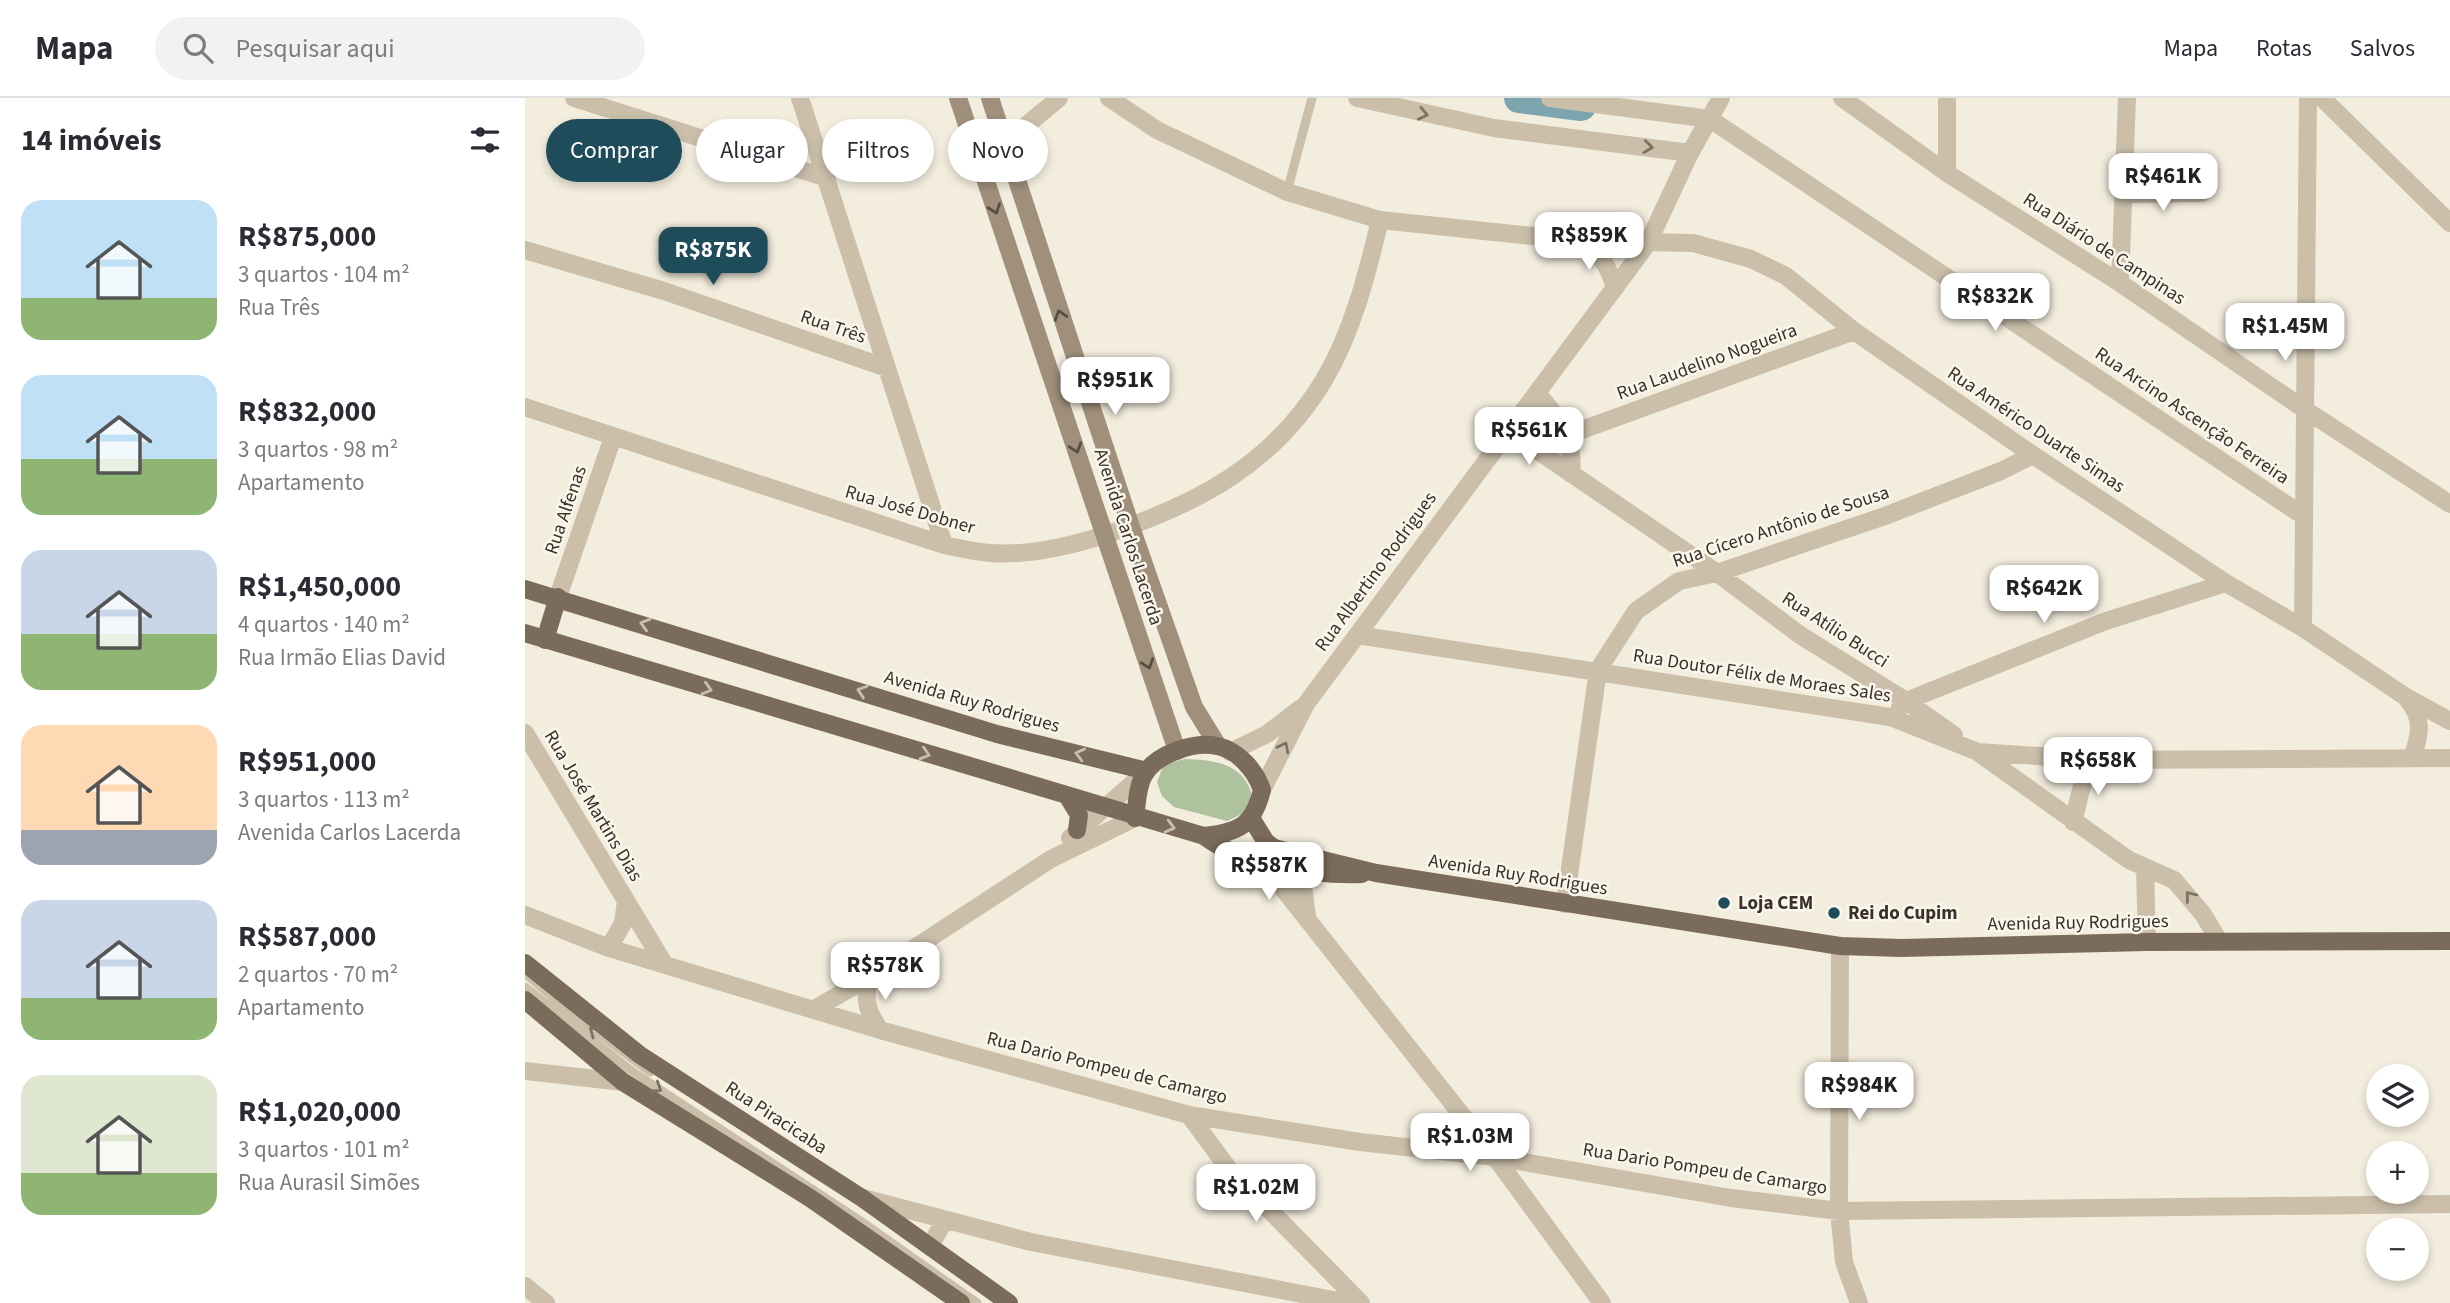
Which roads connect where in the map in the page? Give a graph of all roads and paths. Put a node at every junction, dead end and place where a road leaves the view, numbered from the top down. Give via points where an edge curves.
1 (574, 98) edge
2 (800, 98) edge
3 (958, 98) edge
4 (990, 98) edge
5 (1059, 98) edge
6 (1109, 98) edge
7 (1312, 98) edge
8 (1357, 98) edge
9 (1550, 98) edge
10 (1721, 98) edge
11 (1842, 98) edge
12 (1947, 98) edge
13 (2127, 98) edge
14 (2308, 98) edge
15 (2322, 98) edge
16 (1571, 99) edge
17 (965, 119) edge
18 (996, 119) edge
19 (1034, 119) edge
20 (1710, 119) junction
21 (1690, 153) junction
22 (822, 163) edge
23 (1947, 173) junction
24 (822, 176) edge
25 (828, 182) edge
26 (986, 182) edge
27 (1017, 182) edge
28 (1287, 192) junction
29 (2202, 192) dead end
30 (2124, 194) junction
31 (1380, 220) junction
32 (2450, 222) edge
33 (1580, 241) junction
34 (1648, 243) junction
35 (525, 250) edge
36 (2120, 283) junction
37 (1615, 288) junction
38 (1854, 331) junction
39 (887, 368) junction
40 (1537, 393) junction
41 (525, 407) edge
42 (2304, 409) junction
43 (1509, 431) junction
44 (1566, 435) junction
45 (613, 437) junction
46 (1535, 447) junction
47 (2033, 455) junction
48 (1571, 474) junction
49 (2450, 504) edge
50 (2302, 515) junction
51 (1131, 527) junction
52 (1104, 535) junction
53 (944, 545) junction
54 (1717, 573) junction
55 (2227, 583) junction
56 (525, 589) edge
57 (558, 597) junction
58 (2303, 628) junction
59 (525, 633) edge
60 (1357, 635) junction
61 (545, 640) junction
62 (1598, 670) junction
63 (2406, 697) junction
64 (1906, 701) junction
65 (1306, 704) junction
66 (1889, 717) junction
67 (2450, 721) edge
68 (525, 733) edge
69 (1224, 749) junction
70 (1177, 751) junction
71 (1978, 752) junction
72 (2412, 758) junction
73 (2450, 758) edge
74 (2097, 760) junction
75 (1147, 771) junction
76 (1262, 790) junction
77 (1068, 797) junction
78 (1103, 807) junction
79 (1135, 818) junction
80 (1251, 818) junction
81 (2073, 822) junction
82 (1077, 830) junction
83 (1204, 836) junction
84 (1051, 859) junction
85 (1262, 862) junction
86 (2145, 869) junction
87 (1301, 870) junction
88 (1376, 873) junction
89 (626, 901) junction
90 (1565, 904) junction
91 (525, 915) edge
92 (1307, 917) junction
93 (2219, 941) junction
94 (2450, 941) edge
95 (2147, 942) junction
96 (1840, 946) junction
97 (609, 948) junction
98 (663, 962) junction
99 (525, 963) edge
100 (525, 974) edge
101 (870, 977) junction
102 (525, 987) edge
103 (525, 1000) edge
104 (815, 1008) junction
105 (880, 1030) junction
106 (525, 1071) edge
107 (623, 1082) junction
108 (1189, 1115) junction
109 (1495, 1157) junction
110 (862, 1198) junction
111 (2450, 1203) edge
112 (1839, 1211) junction
113 (945, 1220) junction
114 (930, 1246) junction
115 (525, 1286) edge
116 (546, 1303) edge
117 (961, 1303) edge
118 (977, 1303) edge
119 (995, 1303) edge
120 (1009, 1303) edge
121 (1349, 1303) edge
122 (1361, 1303) edge
123 (1602, 1303) edge
124 (1859, 1303) edge

1 - 24 street
2 - 22 street
3 - 17 main road, Avenida Carlos Lacerda
4 - 18 main road, Avenida Carlos Lacerda
5 - 19 street
6 - 28 street, Rua Américo Duarte Simas via 1157,130
7 - 28 lane
8 -> 21 street via 1494,128
9 - 16 street
10 - 20 street, Rua Albertino Rodrigues
11 - 23 street, Rua Diário de Campinas
12 - 23 street
13 - 30 street
14 - 42 street
15 - 32 street
16 - 20 street
20 - 21 street, Rua Albertino Rodrigues
20 - 50 street, Rua Arcino Ascenção Ferreira
21 - 34 street, Rua Albertino Rodrigues
23 - 36 street, Rua Diário de Campinas
25 - 39 street
26 -> 52 main road, Avenida Carlos Lacerda
51 -> 27 main road, Avenida Carlos Lacerda
28 - 31 street, Rua Américo Duarte Simas
29 - 30 street
30 - 36 street
31 - 33 street, Rua Américo Duarte Simas
31 - 51 street, Rua José Dobner via 1365,283 1344,338 1325,379 1298,417 1229,481
33 - 34 street, Rua Américo Duarte Simas
33 - 37 street via 1608,265
34 - 37 street, Rua Albertino Rodrigues
34 - 38 street, Rua Américo Duarte Simas via 1702,244 1751,259 1786,276
35 - 39 street, Rua Três via 664,291
36 - 42 street, Rua Diário de Campinas
37 - 40 street, Rua Albertino Rodrigues
38 - 44 street, Rua Laudelino Nogueira
38 - 47 street, Rua Américo Duarte Simas
39 - 53 street
40 - 43 street, Rua Albertino Rodrigues
40 - 44 street via 1555,412
41 - 45 street, Rua José Dobner
42 - 49 street, Rua Diário de Campinas
42 - 50 street
43 - 46 street, Rua Atílio Bucci
43 - 60 street, Rua Albertino Rodrigues
44 - 46 street, Rua Laudelino Nogueira
44 - 48 street via 1573,458
45 - 53 street, Rua José Dobner
45 - 57 street, Rua Alfenas
46 - 48 street, Rua Atílio Bucci
47 - 54 street, Rua Cícero Antônio de Sousa via 1885,516
47 - 55 street, Rua Américo Duarte Simas
48 - 54 street, Rua Atílio Bucci
50 - 58 street
51 - 52 street, Rua José Dobner
51 - 69 main road, Avenida Carlos Lacerda via 1195,707
52 - 53 street, Rua José Dobner via 1054,548 992,554
52 -> 70 main road, Avenida Carlos Lacerda
54 - 62 street, Rua Cícero Antônio de Sousa via 1679,581 1646,603
54 - 64 street, Rua Atílio Bucci via 1800,635
55 - 58 street, Rua Américo Duarte Simas
55 - 64 street via 2106,621
56 - 57 main road, Avenida Ruy Rodrigues
57 - 61 main road
75 -> 57 main road, Avenida Ruy Rodrigues via 997,734
58 - 63 street, Rua Américo Duarte Simas
59 - 61 main road, Avenida Ruy Rodrigues
60 - 62 street, Rua Doutor Félix de Moraes Sales
60 - 65 street, Rua Albertino Rodrigues
61 -> 77 main road, Avenida Ruy Rodrigues
62 - 66 street, Rua Doutor Félix de Moraes Sales
62 - 90 street, Rua Cícero Antônio de Sousa
63 - 67 street, Rua Américo Duarte Simas
63 - 72 street via 2420,720
64 - 66 street
64 - 71 street, Rua Atílio Bucci
65 - 69 street, Rua Albertino Rodrigues via 1267,734
76 -> 65 street, Rua Albertino Rodrigues
66 - 71 street, Rua Doutor Félix de Moraes Sales
68 - 89 street, Rua José Martins Dias
69 - 70 main road
69 - 76 main road via 1255,773
70 - 75 main road
71 - 74 street, Rua Doutor Félix de Moraes Sales
71 - 81 street, Rua Atílio Bucci
72 - 73 street, Rua Doutor Félix de Moraes Sales
72 - 74 street, Rua Doutor Félix de Moraes Sales
74 - 81 street via 2083,782
75 - 78 street
75 - 79 main road
76 - 80 main road
77 - 78 main road, Avenida Ruy Rodrigues
77 - 82 main road via 1079,816
78 - 79 main road, Avenida Ruy Rodrigues
78 - 82 street
79 -> 83 main road, Avenida Ruy Rodrigues
79 - 84 street
80 - 83 main road via 1231,833
80 - 88 main road, Avenida Ruy Rodrigues via 1274,848
81 - 86 street, Rua Atílio Bucci
82 - 84 street
83 - 85 main road, Avenida Ruy Rodrigues
84 - 101 street
85 - 87 main road, Avenida Ruy Rodrigues
85 - 92 street
93 -> 86 street, Rua Atílio Bucci via 2175,880
86 - 95 street
87 - 88 main road, Avenida Ruy Rodrigues via 1338,875
87 - 92 street
88 - 90 main road, Avenida Ruy Rodrigues
89 - 97 street, Rua José Martins Dias via 623,923
89 - 98 street, Rua José Martins Dias
90 - 96 main road, Avenida Ruy Rodrigues
91 - 97 street, Rua Dario Pompeu de Camargo
92 - 109 street
93 - 94 main road, Avenida Ruy Rodrigues
93 - 95 main road, Avenida Ruy Rodrigues
95 - 96 main road, Avenida Ruy Rodrigues
96 - 112 street
97 - 98 street, Rua Dario Pompeu de Camargo
98 - 104 street, Rua Dario Pompeu de Camargo
99 - 110 main road, Rua Piracicaba via 640,1055
119 -> 100 lane via 864,1207 639,1065
101 - 104 street
101 - 105 street via 866,1005
102 -> 118 lane via 633,1072
103 - 107 main road
104 - 105 street, Rua Dario Pompeu de Camargo
105 - 108 street, Rua Dario Pompeu de Camargo
106 - 107 street
107 - 117 main road via 810,1198
108 - 109 street, Rua Dario Pompeu de Camargo
108 - 122 street via 1228,1168
109 - 112 street, Rua Dario Pompeu de Camargo via 1731,1198
109 - 123 street
110 - 113 street
110 - 114 main road, Rua Piracicaba
111 - 112 street, Rua Dario Pompeu de Camargo
112 - 124 street via 1845,1262
113 - 114 street
113 - 121 street via 1031,1242
114 - 120 main road, Rua Piracicaba
115 - 116 street

